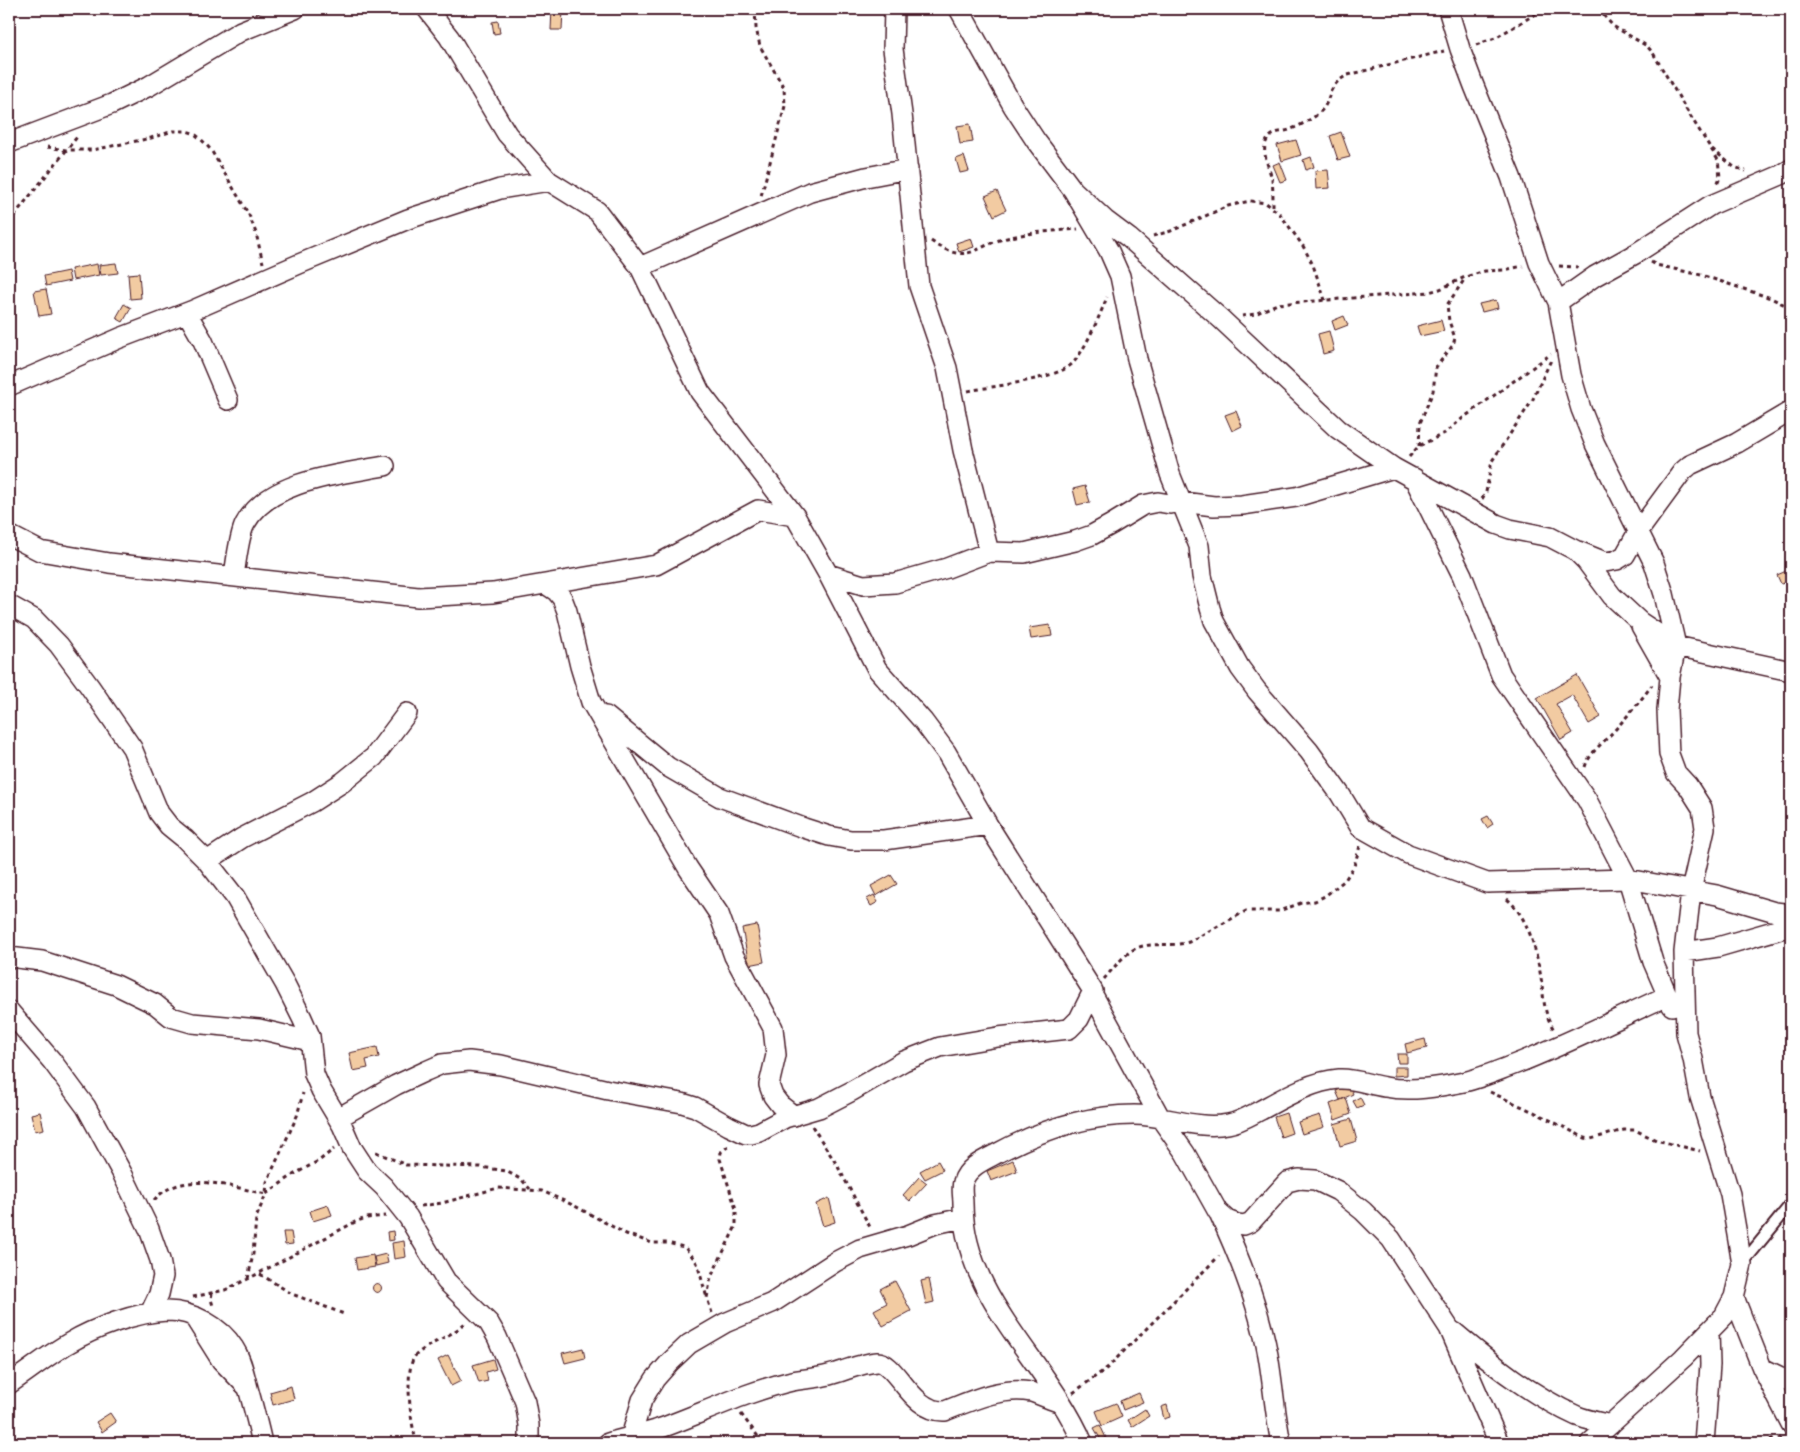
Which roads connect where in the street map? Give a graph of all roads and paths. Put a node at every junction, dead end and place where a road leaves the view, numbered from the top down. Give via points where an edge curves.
1 (295, 9) edge
2 (427, 9) edge
3 (755, 9) edge
4 (894, 9) edge
5 (959, 9) edge
6 (1448, 9) edge
7 (1544, 9) edge
8 (1598, 9) edge
9 (1460, 49) junction
10 (9, 143) edge
11 (43, 146) dead end
12 (1710, 147) junction
13 (66, 150) junction
14 (908, 169) junction
15 (1791, 169) edge
16 (1748, 172) dead end
17 (549, 181) junction
18 (1073, 190) junction
19 (1711, 205) junction
20 (1273, 206) junction
21 (755, 216) junction
22 (9, 222) edge
23 (1095, 227) junction
24 (914, 229) junction
25 (1151, 236) dead end
26 (1635, 254) junction
27 (1539, 264) junction
28 (640, 267) junction
29 (1606, 269) junction
30 (1466, 277) junction
31 (258, 282) junction
32 (1108, 295) dead end
33 (1325, 300) junction
34 (1558, 302) junction
35 (1791, 308) edge
36 (187, 313) junction
37 (1221, 319) junction
38 (9, 386) edge
39 (952, 394) junction
40 (228, 400) dead end
41 (1791, 412) edge
42 (1419, 446) junction
43 (385, 466) dead end
44 (1394, 468) junction
45 (1170, 474) junction
46 (1414, 478) junction
47 (1182, 502) junction
48 (1153, 503) junction
49 (1475, 513) junction
50 (795, 516) junction
51 (1638, 532) junction
52 (9, 536) edge
53 (1575, 550) junction
54 (989, 552) junction
55 (828, 574) junction
56 (234, 576) junction
57 (547, 585) junction
58 (9, 605) edge
59 (1640, 622) junction
60 (1676, 646) junction
61 (1661, 658) junction
62 (1791, 672) edge
63 (1670, 677) junction
64 (591, 702) junction
65 (407, 713) dead end
66 (1585, 769) dead end
67 (988, 825) junction
68 (1360, 827) junction
69 (207, 861) junction
70 (1628, 880) junction
71 (1487, 883) junction
72 (1691, 891) junction
73 (1791, 914) edge
74 (1791, 926) edge
75 (1684, 952) junction
76 (9, 957) edge
77 (1092, 992) junction
78 (1667, 996) junction
79 (9, 1011) edge
80 (1686, 1033) junction
81 (310, 1041) junction
82 (1565, 1043) junction
83 (312, 1064) junction
84 (1464, 1082) junction
85 (799, 1115) junction
86 (1161, 1119) junction
87 (344, 1130) junction
88 (746, 1134) junction
89 (1717, 1155) junction
90 (531, 1190) junction
91 (266, 1194) junction
92 (1791, 1204) edge
93 (403, 1211) junction
94 (1218, 1212) junction
95 (143, 1216) junction
96 (963, 1218) junction
97 (878, 1243) junction
98 (1233, 1244) junction
99 (1742, 1264) junction
100 (260, 1274) junction
101 (248, 1279) junction
102 (1734, 1297) junction
103 (707, 1298) junction
104 (476, 1310) junction
105 (158, 1312) junction
106 (344, 1314) dead end
107 (719, 1327) junction
108 (1449, 1328) junction
109 (1709, 1330) junction
110 (1762, 1368) junction
111 (1791, 1382) edge
112 (9, 1384) edge
113 (732, 1401) junction
114 (1062, 1405) junction
115 (1610, 1425) junction
116 (1786, 1431) edge
117 (631, 1436) junction
118 (262, 1443) edge
119 (418, 1443) edge
120 (529, 1443) edge
121 (608, 1443) edge
122 (763, 1443) edge
123 (1083, 1443) edge
124 (1281, 1443) edge
125 (1499, 1443) edge
126 (1590, 1443) edge
127 (1704, 1443) edge
128 (1754, 1443) edge

1 - 10 street via 241,31 149,86 112,104
2 - 17 street via 449,37 506,134
3 - 21 path via 760,46 784,88 785,106
4 - 14 street via 893,49
5 - 18 street via 1013,106
6 - 9 street
7 - 9 path via 1495,38
8 - 12 path via 1613,26 1653,53
9 - 20 path via 1430,53 1348,74 1332,87 1321,111 1268,139 1264,146 1272,181
9 - 27 street via 1511,177
11 - 13 path
12 - 16 path via 1734,167
12 - 19 path via 1718,160 1720,177
13 - 22 path
13 - 31 path via 93,150 180,130 200,138 211,150 249,215 262,256 264,277
14 - 21 street via 829,186
14 - 24 street
15 - 19 street
17 - 28 street via 597,211
17 - 31 street via 500,190 408,219
18 - 23 street
18 - 37 street
19 - 26 street
20 - 25 path via 1250,201 1228,206 1171,232
20 - 33 path via 1303,246
21 - 28 street
23 - 24 path via 1010,237 963,254 951,253
23 - 45 street via 1120,276 1137,358
24 - 39 street via 919,286 947,368
26 - 29 street
26 - 35 path via 1656,265 1701,275 1771,298
27 - 29 path
27 - 30 path via 1485,271
27 - 34 street
28 - 50 street via 700,392
29 - 34 street
30 - 33 path via 1429,292
30 - 42 path via 1447,306 1453,345 1436,367 1433,390 1420,423
31 - 36 street
32 - 39 path via 1088,338 1068,367 1052,375
33 - 37 path via 1277,304 1255,314
34 - 51 street via 1571,375 1581,409
36 - 38 street
36 - 40 street via 203,341
37 - 44 street via 1338,428
39 - 54 street
41 - 51 street via 1690,465
42 - 44 path
42 - 49 path via 1445,433 1555,351 1532,400 1492,462 1486,492
43 - 56 street via 315,478 263,502 243,526
44 - 46 street
44 - 47 street via 1296,497 1214,506
45 - 47 street
45 - 48 street via 1162,493
46 - 49 street
46 - 70 street via 1462,575 1501,675 1586,800
47 - 48 street
47 - 68 street via 1199,546 1202,576 1214,622 1240,668 1310,751
48 - 54 street via 1143,505 1092,535 1074,541 1024,552
49 - 53 street via 1510,529 1550,537
50 - 55 street
50 - 57 street via 758,510 656,565
51 - 53 street via 1625,555 1617,560 1605,562
51 - 60 street via 1654,563
52 - 56 street via 40,551 89,560
53 - 59 street via 1612,596
54 - 55 street via 895,583 863,584
55 - 67 street via 877,669 946,752
56 - 57 street via 418,597 493,593
57 - 64 street via 559,594 567,611
58 - 69 street via 34,619 60,645 132,748 159,813
59 - 60 street
59 - 61 street
60 - 62 street
60 - 63 street
61 - 63 street
61 - 66 path via 1654,682 1596,749
63 - 72 street via 1667,710 1669,754 1676,772 1702,808 1705,828
64 - 67 street via 668,767 720,797 813,831 851,840 884,840
64 - 85 street via 718,914 734,956 773,1028 776,1055 769,1085 777,1100
65 - 69 street via 374,757 343,782
67 - 77 street
68 - 71 street via 1408,854
68 - 77 path via 1360,850 1354,866 1345,880 1325,896 1279,911 1246,911 1180,945 1142,946 1132,950
69 - 81 street via 235,897 286,984
70 - 71 street
70 - 72 street
70 - 78 street
71 - 82 path via 1524,918 1540,971 1544,1009
72 - 73 street
72 - 75 street
74 - 75 street via 1718,947
75 - 80 street
76 - 81 street via 42,961 116,985 154,1004 171,1017 192,1023 259,1029
77 - 85 street via 1079,1020 1069,1029 940,1047 904,1061 852,1091
77 - 86 street
78 - 80 street
78 - 82 street
79 - 95 street via 86,1107
80 - 89 street
81 - 83 street
82 - 84 street
83 - 87 street via 321,1090
83 - 91 path via 297,1116 272,1169
84 - 86 street via 1408,1090 1339,1079 1310,1086 1227,1124 1191,1124
84 - 89 path via 1585,1138 1635,1130 1668,1144
85 - 88 street
85 - 97 path via 820,1137
86 - 94 street via 1185,1153
86 - 96 street via 1135,1115 1099,1118 1037,1134 1007,1148 970,1170 963,1182
87 - 88 street via 396,1085 442,1064 469,1061 682,1103
87 - 90 path via 406,1165 506,1171 522,1180
87 - 91 path via 331,1152
87 - 93 street via 367,1171
88 - 103 path via 720,1155 736,1208 736,1226 714,1269
89 - 99 street via 1730,1194
90 - 93 path via 498,1188
90 - 103 path via 542,1191 567,1202 626,1234 684,1247 697,1263
91 - 95 path via 219,1184 180,1183 157,1196
91 - 101 path via 256,1218
92 - 99 lane
93 - 100 path via 355,1222
93 - 104 street via 446,1280
94 - 98 street
94 - 108 street via 1227,1220 1244,1225 1251,1222 1287,1182 1299,1178 1323,1184 1344,1196 1391,1239
95 - 105 street via 163,1276
96 - 97 street
96 - 114 street via 968,1246 983,1283
97 - 107 street via 835,1262 763,1308
98 - 114 path via 1106,1368
98 - 124 street via 1252,1295 1268,1355
99 - 102 street
100 - 101 path
100 - 106 path via 292,1294
101 - 105 path
102 - 109 street via 1724,1316
102 - 110 street
103 - 107 path
104 - 119 path via 458,1330 417,1354 411,1361 412,1420
104 - 120 street via 497,1337 525,1402
105 - 112 street via 112,1324 69,1343
105 - 118 street via 194,1317 221,1360 248,1388
107 - 117 street via 689,1344 655,1379 642,1400
108 - 115 street via 1526,1388 1579,1417
108 - 125 street
109 - 115 street
109 - 127 street via 1710,1365
110 - 111 street
110 - 116 street
113 - 114 street via 791,1382 878,1362 887,1366 919,1401 937,1412 1012,1391 1031,1392
113 - 117 street
113 - 122 path
114 - 123 street
115 - 126 street
116 - 128 path
117 - 121 street

